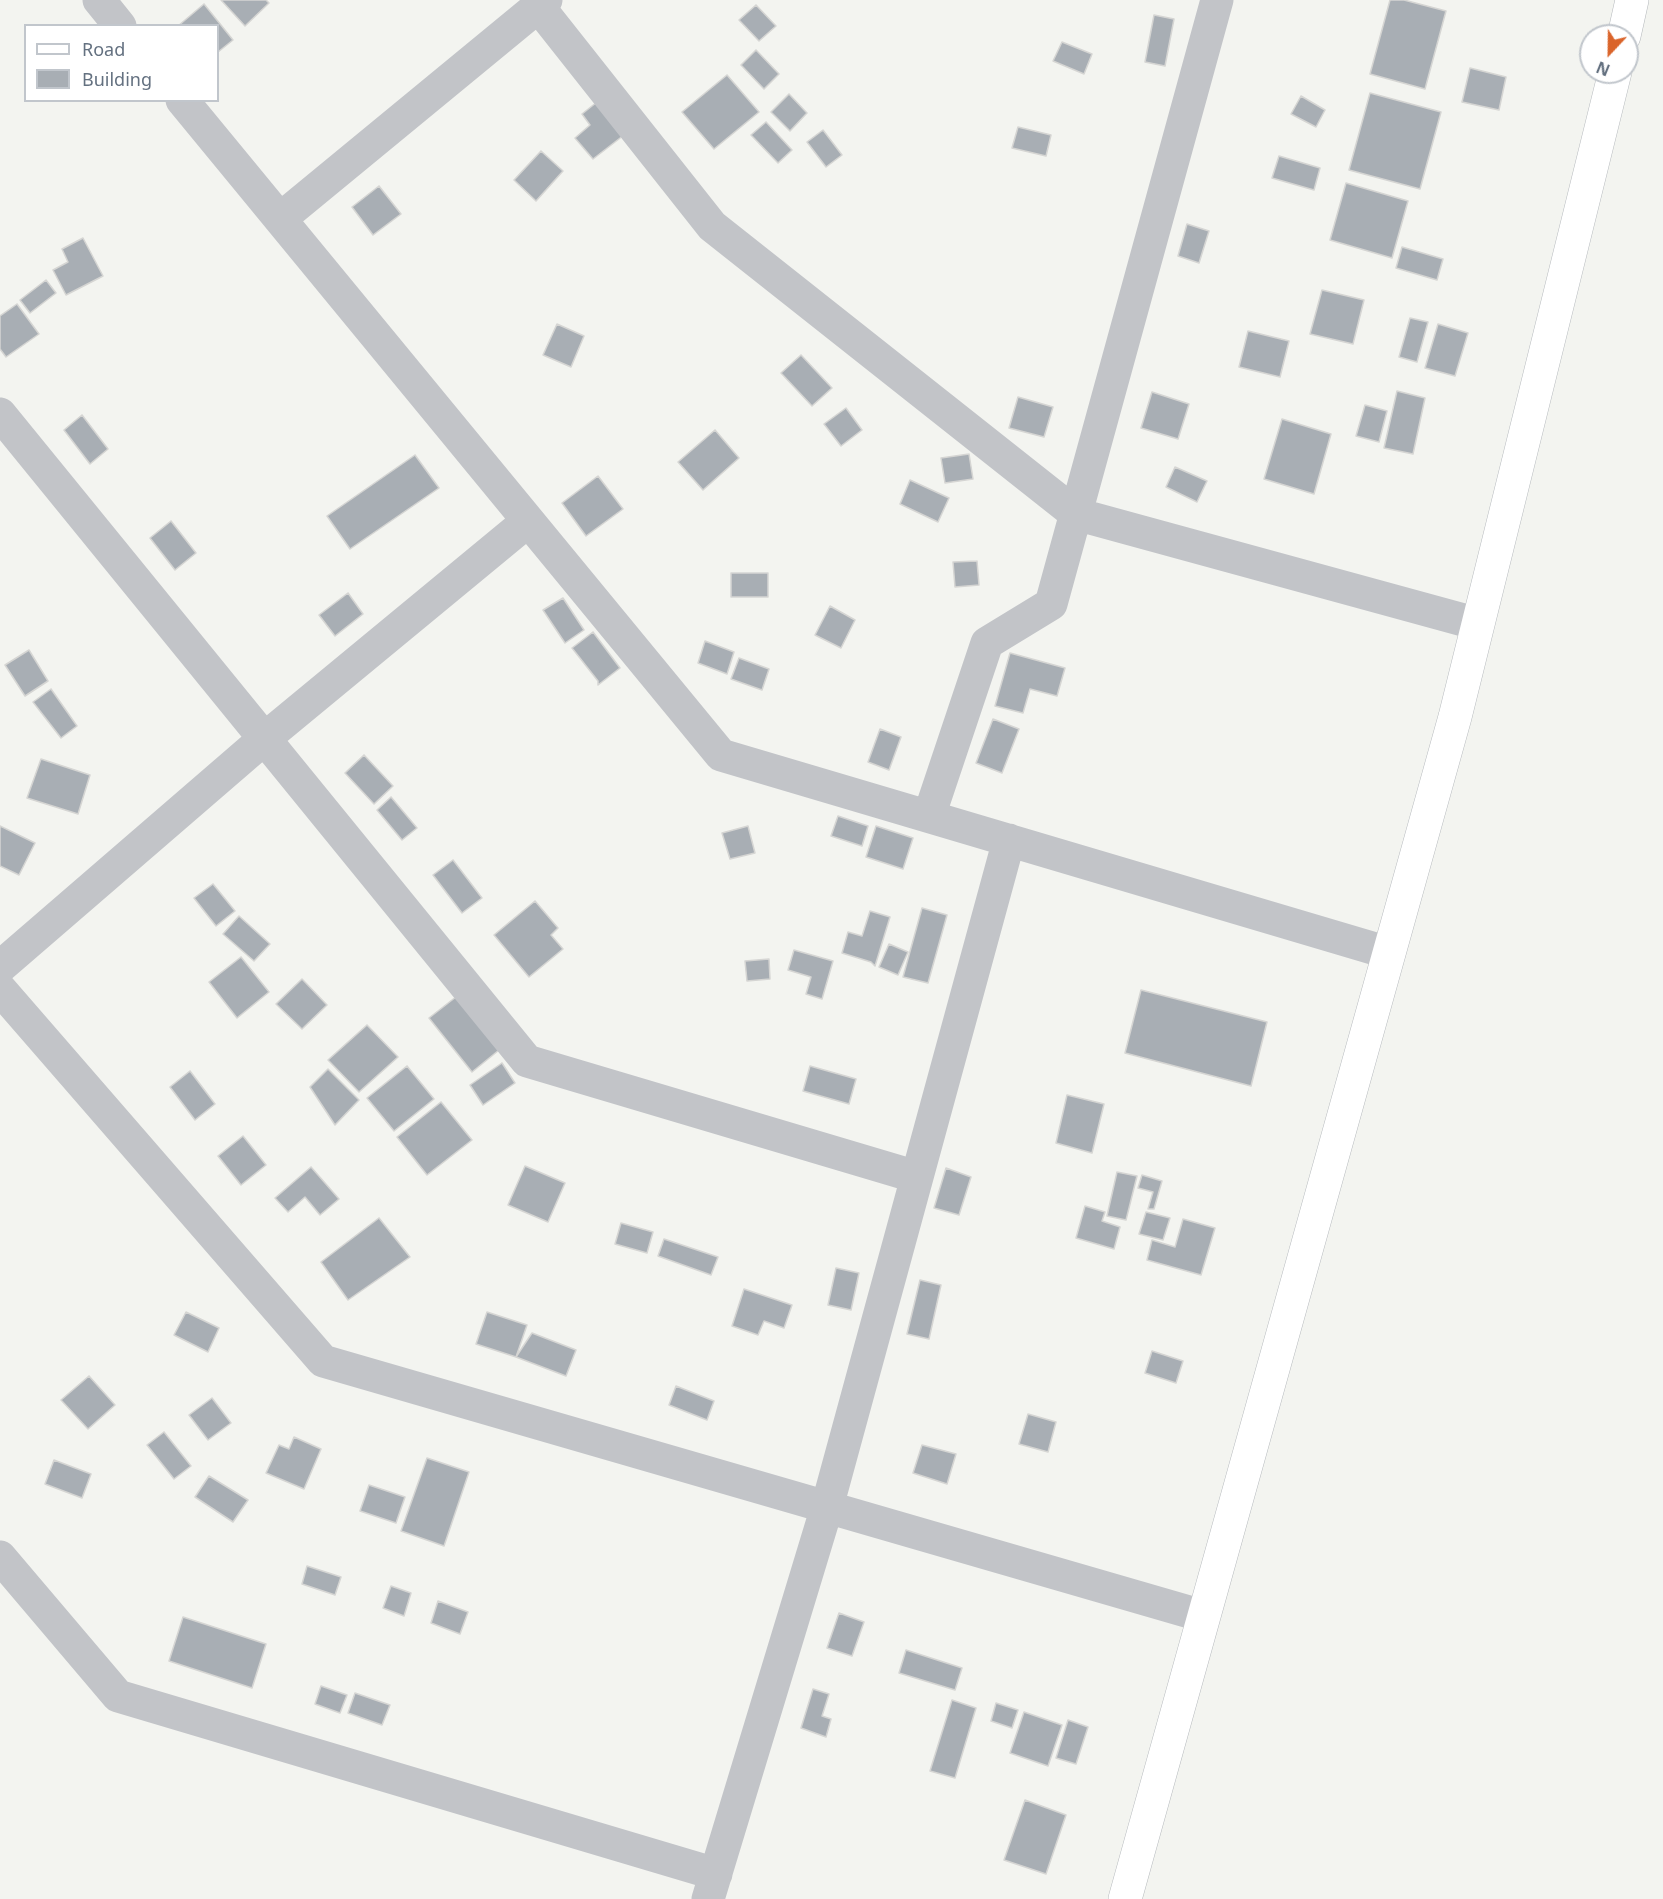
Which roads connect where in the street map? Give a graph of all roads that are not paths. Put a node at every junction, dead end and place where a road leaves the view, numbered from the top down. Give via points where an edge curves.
1 (99, 0) edge
2 (1217, 0) edge
3 (1632, 0) edge
4 (542, 3) edge
5 (118, 24) edge
6 (1627, 24) edge
7 (1612, 84) edge
8 (184, 102) edge
9 (279, 219) junction
10 (0, 414) edge
11 (1076, 514) junction
12 (528, 521) junction
13 (1478, 624) junction
14 (264, 739) junction
15 (929, 816) junction
16 (1009, 840) junction
17 (1389, 953) junction
18 (0, 967) edge
19 (0, 989) edge
20 (917, 1178) junction
21 (827, 1507) junction
22 (0, 1557) edge
23 (1203, 1616) junction
24 (712, 1886) edge
25 (1125, 1899) edge

1 - 5 street
2 - 11 street
3 - 6 main road
4 - 9 street
4 - 11 street via 712,226
7 - 13 main road
8 - 9 street
9 - 12 street
10 - 14 street
11 - 13 street
11 - 15 street via 1051,604 987,643
12 - 14 street
12 - 15 street via 721,755
13 - 17 main road
14 - 18 street
14 - 20 street via 527,1061
15 - 16 street
16 - 17 street
16 - 20 street
17 - 23 main road
19 - 21 street via 323,1361
20 - 21 street
21 - 23 street
21 - 24 street
22 - 24 street via 118,1696
23 - 25 main road

